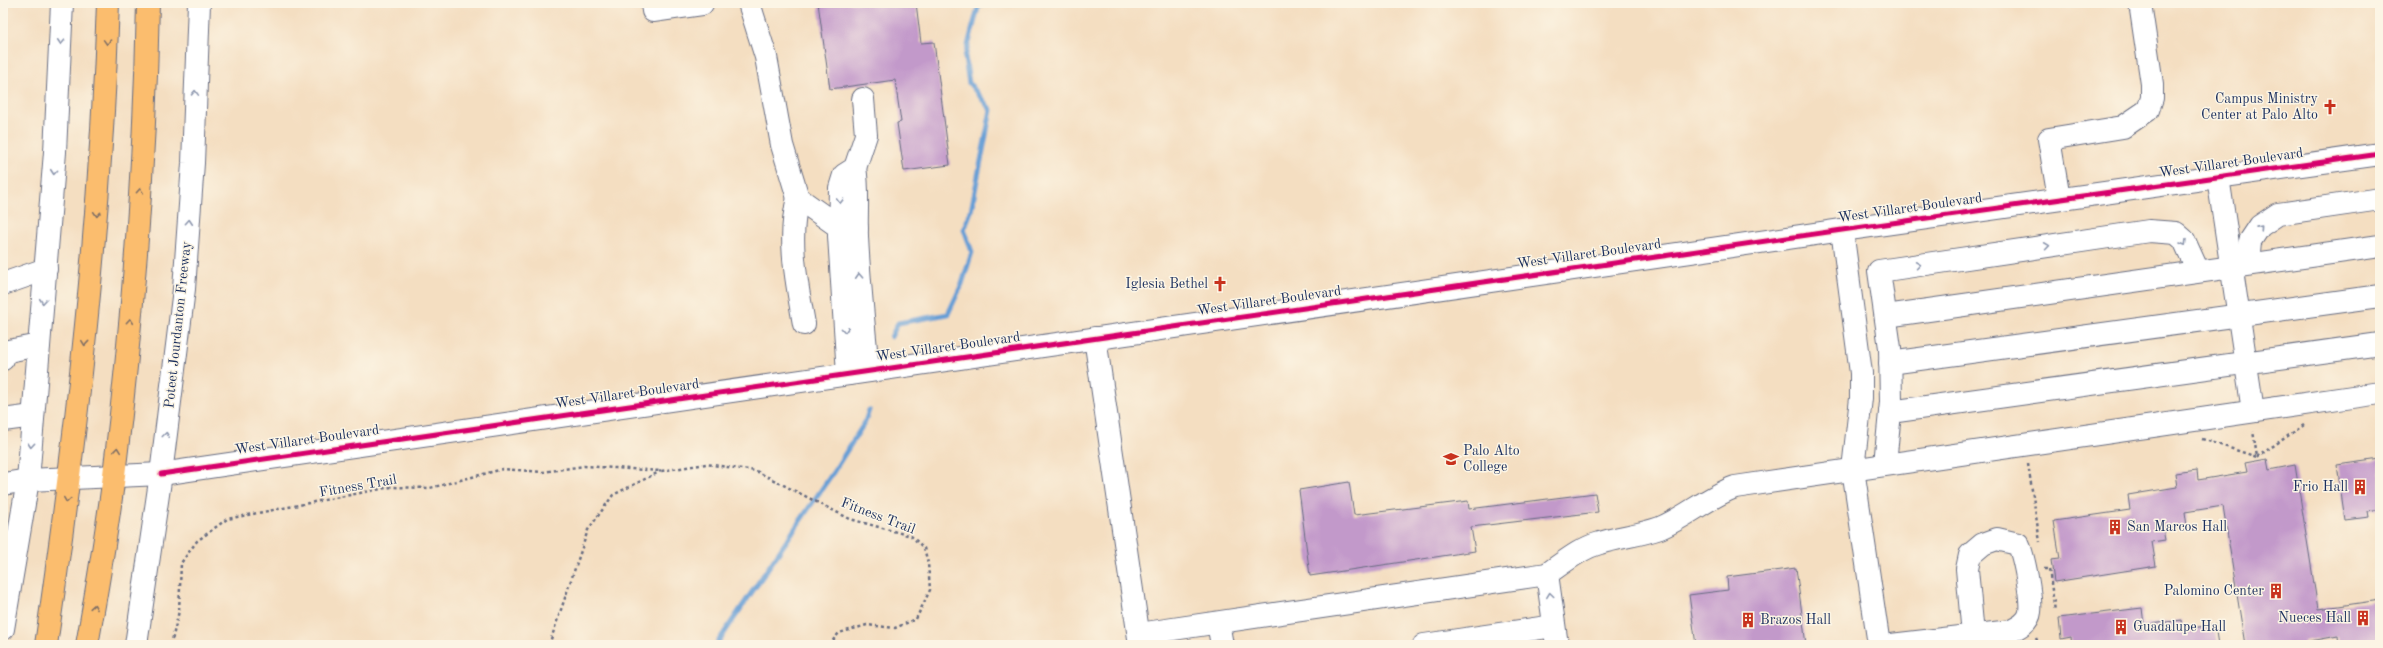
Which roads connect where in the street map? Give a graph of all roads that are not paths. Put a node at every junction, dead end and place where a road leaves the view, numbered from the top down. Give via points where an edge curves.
1 (62, 3) edge
2 (108, 3) edge
3 (148, 3) edge
4 (198, 3) edge
5 (652, 3) edge
6 (704, 3) edge
7 (749, 3) edge
8 (2140, 3) edge
9 (863, 98) dead end
10 (2380, 154) edge
11 (2218, 177) junction
12 (798, 198) junction
13 (2059, 199) junction
14 (2380, 199) edge
15 (848, 228) junction
16 (1842, 230) junction
17 (2380, 246) edge
18 (2239, 265) junction
19 (46, 270) junction
20 (2198, 271) junction
21 (3, 284) edge
22 (2380, 296) edge
23 (1886, 316) junction
24 (2238, 316) junction
25 (804, 324) dead end
26 (1095, 338) junction
27 (2380, 344) edge
28 (39, 345) junction
29 (3, 359) edge
30 (1890, 363) junction
31 (2245, 363) junction
32 (858, 372) junction
33 (2380, 393) edge
34 (2253, 411) junction
35 (1890, 412) junction
36 (33, 416) junction
37 (3, 420) edge
38 (1885, 464) junction
39 (1853, 469) junction
40 (161, 474) junction
41 (114, 476) junction
42 (70, 478) junction
43 (28, 480) junction
44 (3, 484) edge
45 (10, 544) edge
46 (1547, 574) junction
47 (1218, 623) junction
48 (3, 629) edge
49 (1556, 635) edge
50 (1973, 635) dead end
51 (1140, 640) edge
52 (46, 645) edge
53 (87, 645) edge
54 (136, 645) edge
55 (1222, 645) edge
56 (1424, 645) edge
57 (1879, 645) edge
58 (1891, 645) edge

1 -> 19 street
2 -> 42 main road via 104,116 90,302
41 -> 3 main road via 140,191
40 -> 4 street, Poteet Jourdanton Freeway via 184,289
5 - 6 street via 653,11
7 - 12 street via 766,57 782,145
8 - 13 street via 2152,84 2152,98 2148,110 2123,127 2049,139
9 - 15 street via 866,134 855,168 857,182
10 - 11 street, West Villaret Boulevard
11 - 13 street, West Villaret Boulevard
11 - 18 street
12 - 15 street
12 - 25 street via 792,218 793,255
13 - 16 street, West Villaret Boulevard
18 -> 14 street via 2260,226 2278,214
15 - 32 street via 860,290
16 - 26 street, West Villaret Boulevard
16 - 39 street via 1861,373 1861,398
17 - 18 street
18 - 20 street
18 - 24 street
19 - 21 street
19 -> 28 street
20 - 23 street
23 -> 20 street via 1879,271 2149,230 2176,233 2184,240
22 - 24 street
23 - 30 street
24 - 30 street
24 - 31 street
26 - 32 street, West Villaret Boulevard
26 - 51 street
27 - 31 street
28 - 29 street via 3,352
28 - 36 street
30 - 35 street
31 - 34 street
31 - 35 street
32 - 40 street, West Villaret Boulevard
33 - 34 street
34 - 38 street
35 - 38 street
36 - 37 street
36 -> 43 street
38 - 39 street
39 - 46 street via 1735,487 1720,492 1661,527 1599,543 1585,549
39 - 57 street
40 - 41 street, West Villaret Boulevard
40 - 54 street, Poteet Jourdanton Freeway
41 - 42 street, West Villaret Boulevard
53 -> 41 main road
42 - 43 street, West Villaret Boulevard
42 -> 52 main road
43 - 44 street, West Villaret Boulevard
43 - 45 street
45 - 48 street
46 - 47 street
49 -> 46 street
47 - 51 street
47 - 55 street
49 - 56 street
50 - 58 street

